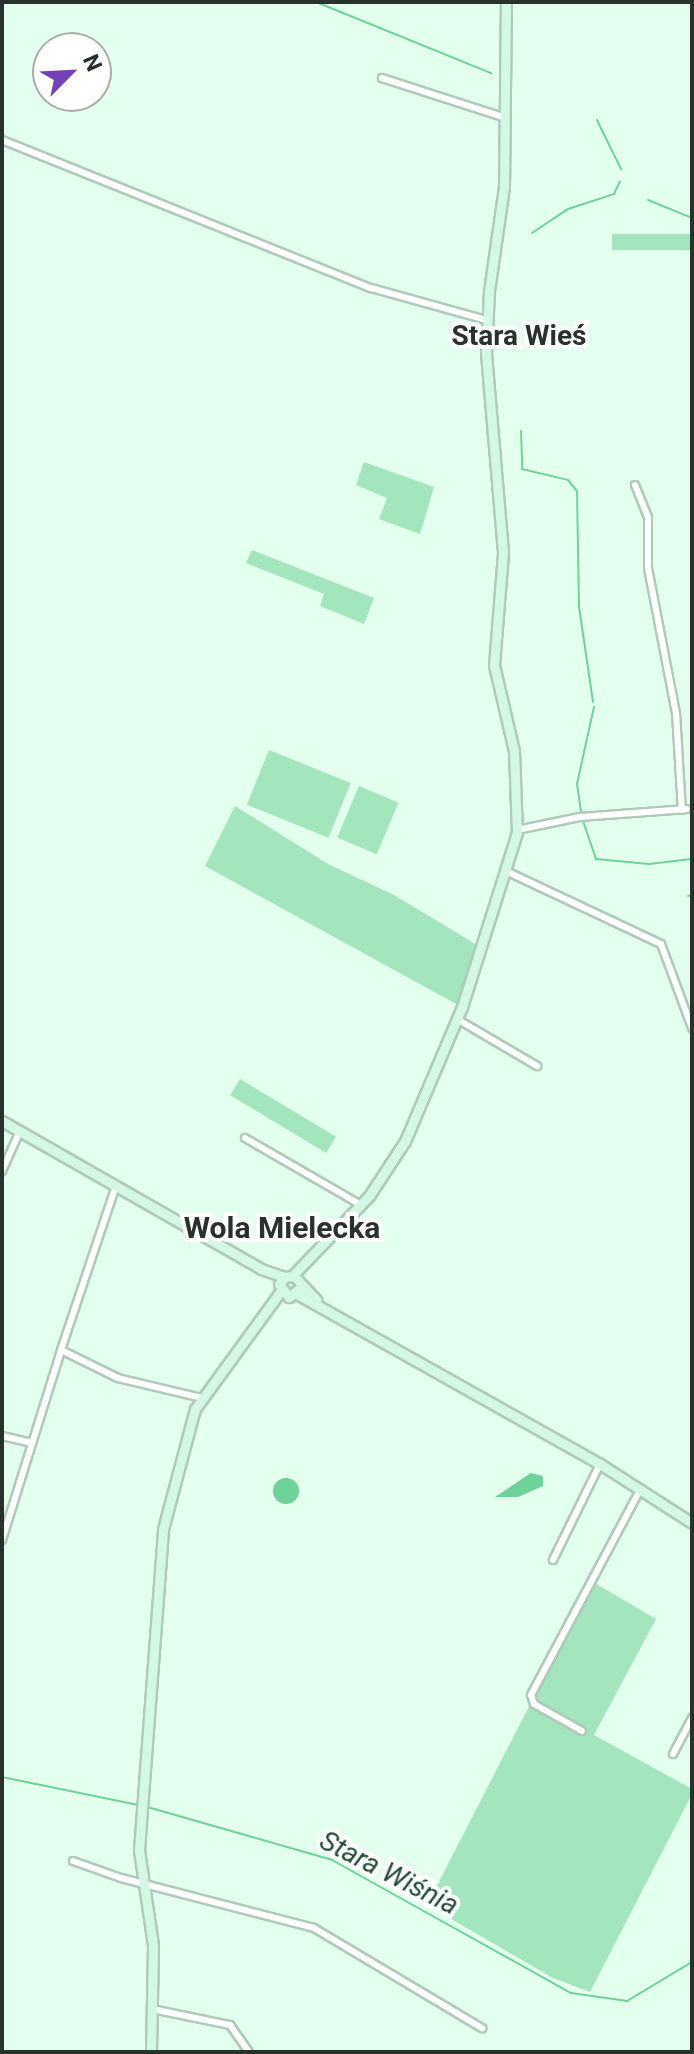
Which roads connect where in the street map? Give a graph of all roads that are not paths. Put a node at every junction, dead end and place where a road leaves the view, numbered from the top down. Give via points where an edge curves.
1 (506, 2) edge
2 (382, 78) dead end
3 (503, 117) junction
4 (2, 140) edge
5 (486, 320) junction
6 (635, 485) dead end
7 (517, 830) junction
8 (508, 872) junction
9 (457, 1019) junction
10 (692, 1028) edge
11 (537, 1066) dead end
12 (2, 1121) edge
13 (20, 1131) junction
14 (245, 1138) dead end
15 (2, 1171) edge
16 (116, 1186) junction
17 (361, 1205) junction
18 (290, 1286) junction
19 (61, 1350) junction
20 (202, 1398) junction
21 (2, 1436) edge
22 (32, 1443) junction
23 (600, 1464) junction
24 (641, 1488) junction
25 (692, 1523) edge
26 (2, 1540) edge
27 (553, 1560) dead end
28 (692, 1718) edge
29 (582, 1731) dead end
30 (673, 1754) dead end
31 (73, 1861) dead end
32 (143, 1882) junction
33 (152, 2009) junction
34 (482, 2028) dead end
35 (151, 2052) edge
36 (249, 2052) edge

1 - 3 street
2 - 3 street
3 - 5 street via 504,187
4 - 5 street via 371,288
5 - 7 street via 503,541 494,665 514,751
6 - 7 street via 648,518 648,568 676,713 684,810 580,817
7 - 8 street
8 - 9 street
8 - 10 street via 665,948
9 - 11 street
9 - 17 street via 405,1141
12 - 13 street
13 - 15 street
13 - 16 street
14 - 17 street
16 - 18 street
16 - 19 street
17 - 18 street
18 - 20 street
18 - 23 street
19 - 20 street via 118,1378
19 - 22 street
20 - 32 street via 181,1448 163,1529 143,1806
21 - 22 street
22 - 26 street
23 - 24 street
23 - 27 street
24 - 25 street
24 - 29 street via 531,1695 534,1704
28 - 30 street
31 - 32 street
32 - 33 street via 153,1945
32 - 34 street via 314,1928
33 - 35 street
33 - 36 street via 230,2025

